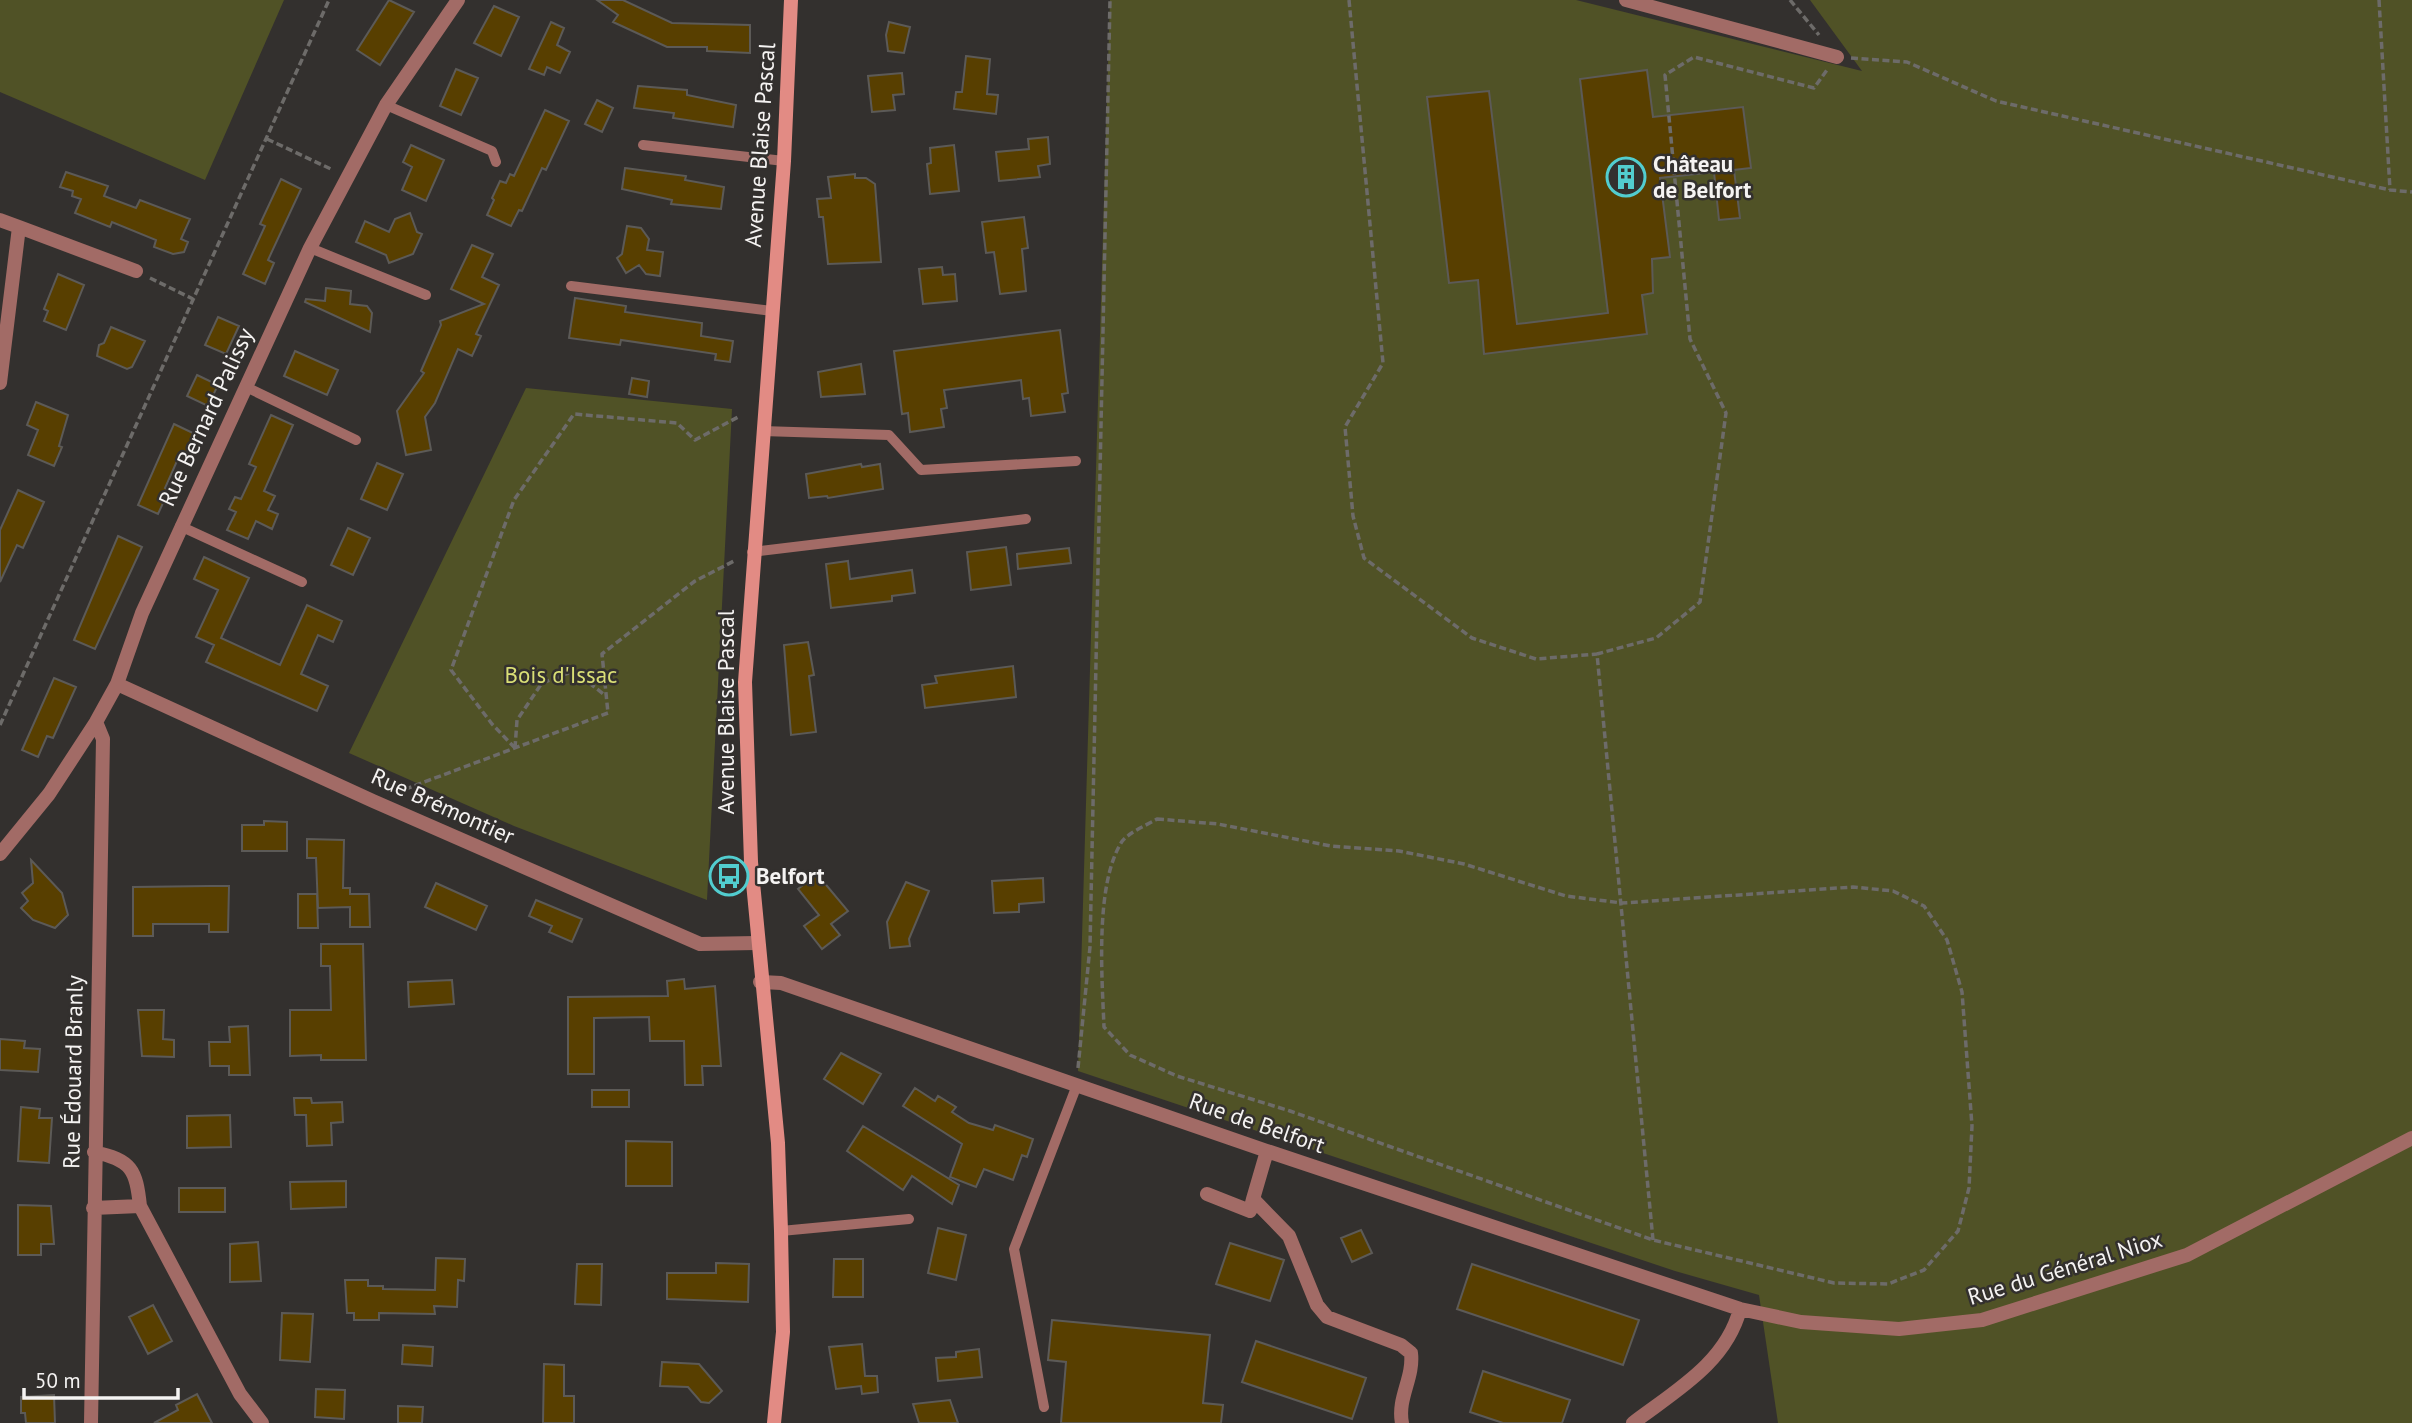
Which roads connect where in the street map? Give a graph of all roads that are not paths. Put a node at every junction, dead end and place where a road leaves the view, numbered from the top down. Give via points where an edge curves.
1 (458, 0) edge
2 (791, 0) edge
3 (1626, 0) edge
4 (1837, 57) road end
5 (386, 105) junction
6 (643, 145) dead end
7 (783, 161) junction
8 (496, 162) dead end
9 (0, 220) edge
10 (19, 227) junction
11 (310, 248) junction
12 (136, 271) road end
13 (571, 286) dead end
14 (426, 295) dead end
15 (772, 311) junction
16 (0, 383) edge
17 (246, 387) junction
18 (762, 431) junction
19 (356, 440) dead end
20 (1076, 461) dead end
21 (1026, 519) dead end
22 (180, 526) junction
23 (752, 552) junction
24 (302, 582) dead end
25 (117, 684) junction
26 (96, 722) junction
27 (0, 854) edge
28 (756, 943) junction
29 (760, 982) junction
30 (1077, 1085) junction
31 (2412, 1138) edge
32 (1267, 1151) junction
33 (94, 1152) junction
34 (1207, 1194) dead end
35 (1253, 1199) junction
36 (140, 1206) junction
37 (93, 1208) junction
38 (909, 1219) dead end
39 (781, 1231) junction
40 (1740, 1309) junction
41 (1044, 1407) dead end
42 (91, 1423) edge
43 (262, 1423) edge
44 (774, 1423) edge
45 (1402, 1423) edge
46 (1633, 1423) edge

1 - 5 street, Rue Bernard Palissy
2 - 7 main road, Avenue Blaise Pascal
3 - 4 street
5 - 8 lane via 492,151
5 - 11 street, Rue Bernard Palissy
6 - 7 lane
7 - 15 main road, Avenue Blaise Pascal
9 - 10 street
10 - 12 street
10 - 16 street
11 - 14 lane
11 - 17 street, Rue Bernard Palissy
13 - 15 lane
15 - 18 main road, Avenue Blaise Pascal
17 - 19 lane
17 - 22 street, Rue Bernard Palissy
18 - 20 lane via 889,435 921,470
18 - 23 main road, Avenue Blaise Pascal
21 - 23 lane
22 - 24 lane
22 - 25 street, Rue Bernard Palissy
23 - 28 main road, Avenue Blaise Pascal via 744,682
25 - 26 street, Rue Bernard Palissy
25 - 28 street, Rue Brémontier via 700,944
26 - 27 street, Rue Bernard Palissy via 49,794
26 - 33 street, Rue Édouard Branly via 103,739
28 - 29 main road, Avenue Blaise Pascal
29 - 30 street, Rue de Belfort via 781,983
29 - 39 main road, Avenue Blaise Pascal via 778,1143
30 - 32 street, Rue de Belfort
30 - 41 lane via 1014,1249
31 - 40 street, Rue du Général Niox via 2187,1255 1982,1320 1899,1329 1801,1322
32 - 35 street
32 - 40 street, Rue de Belfort
33 - 36 street via 128,1164 135,1175
33 - 37 street, Rue Édouard Branly
34 - 35 street via 1250,1211
35 - 45 street via 1289,1236 1317,1305 1327,1317 1411,1353 1413,1368 1399,1408
36 - 37 street
36 - 43 street via 240,1394
37 - 42 street, Rue Édouard Branly
38 - 39 lane
39 - 44 main road, Avenue Blaise Pascal via 783,1332
40 - 46 street via 1736,1326 1712,1363

